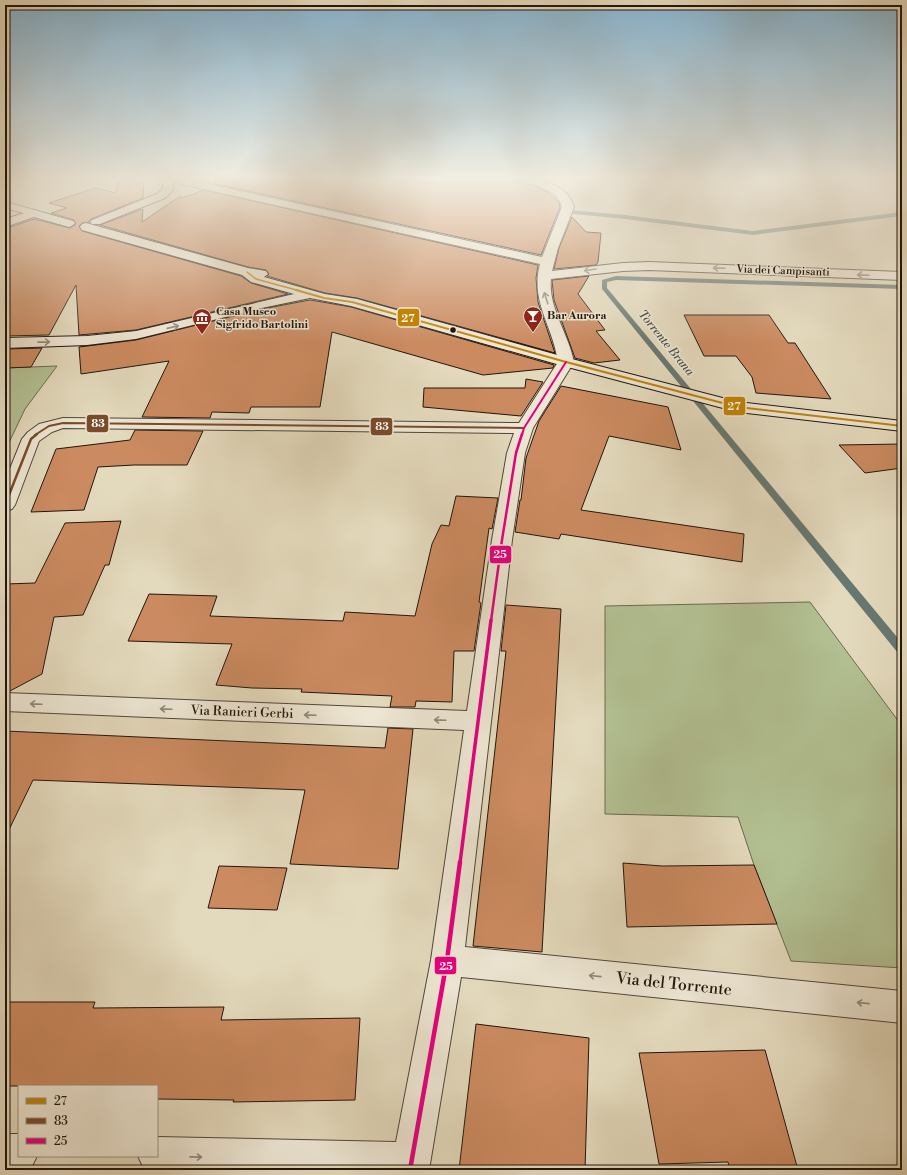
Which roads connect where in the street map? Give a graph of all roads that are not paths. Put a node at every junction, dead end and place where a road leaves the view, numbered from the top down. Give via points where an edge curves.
1 (127, 235) edge
2 (403, 235) edge
3 (558, 235) edge
4 (546, 268) junction
5 (247, 272) junction
6 (902, 276) edge
7 (313, 295) junction
8 (352, 302) junction
9 (5, 343) edge
10 (566, 362) junction
11 (902, 426) edge
12 (524, 428) junction
13 (5, 505) edge
14 (5, 702) edge
15 (479, 721) junction
16 (447, 960) junction
17 (902, 1007) edge
18 (5, 1153) edge
19 (18, 1153) edge
20 (158, 1156) edge
21 (411, 1165) edge

1 - 5 street
2 - 4 street, Via dei Campisanti
3 - 4 street
6 -> 4 street, Via dei Campisanti via 650,266 576,272
10 -> 4 street via 563,342 544,292
5 - 7 street via 256,279
5 - 8 street via 265,274 334,294
7 - 8 street
9 -> 7 street via 85,341 130,336 273,301
8 - 10 street
10 - 11 street via 738,407
10 - 12 street
12 - 13 street via 63,423 46,427 32,439
12 - 15 street via 516,453 502,540
15 -> 14 street, Via Ranieri Gerbi
15 - 16 street
17 -> 16 street, Via del Torrente
16 - 21 street
18 - 19 street
20 -> 21 street

